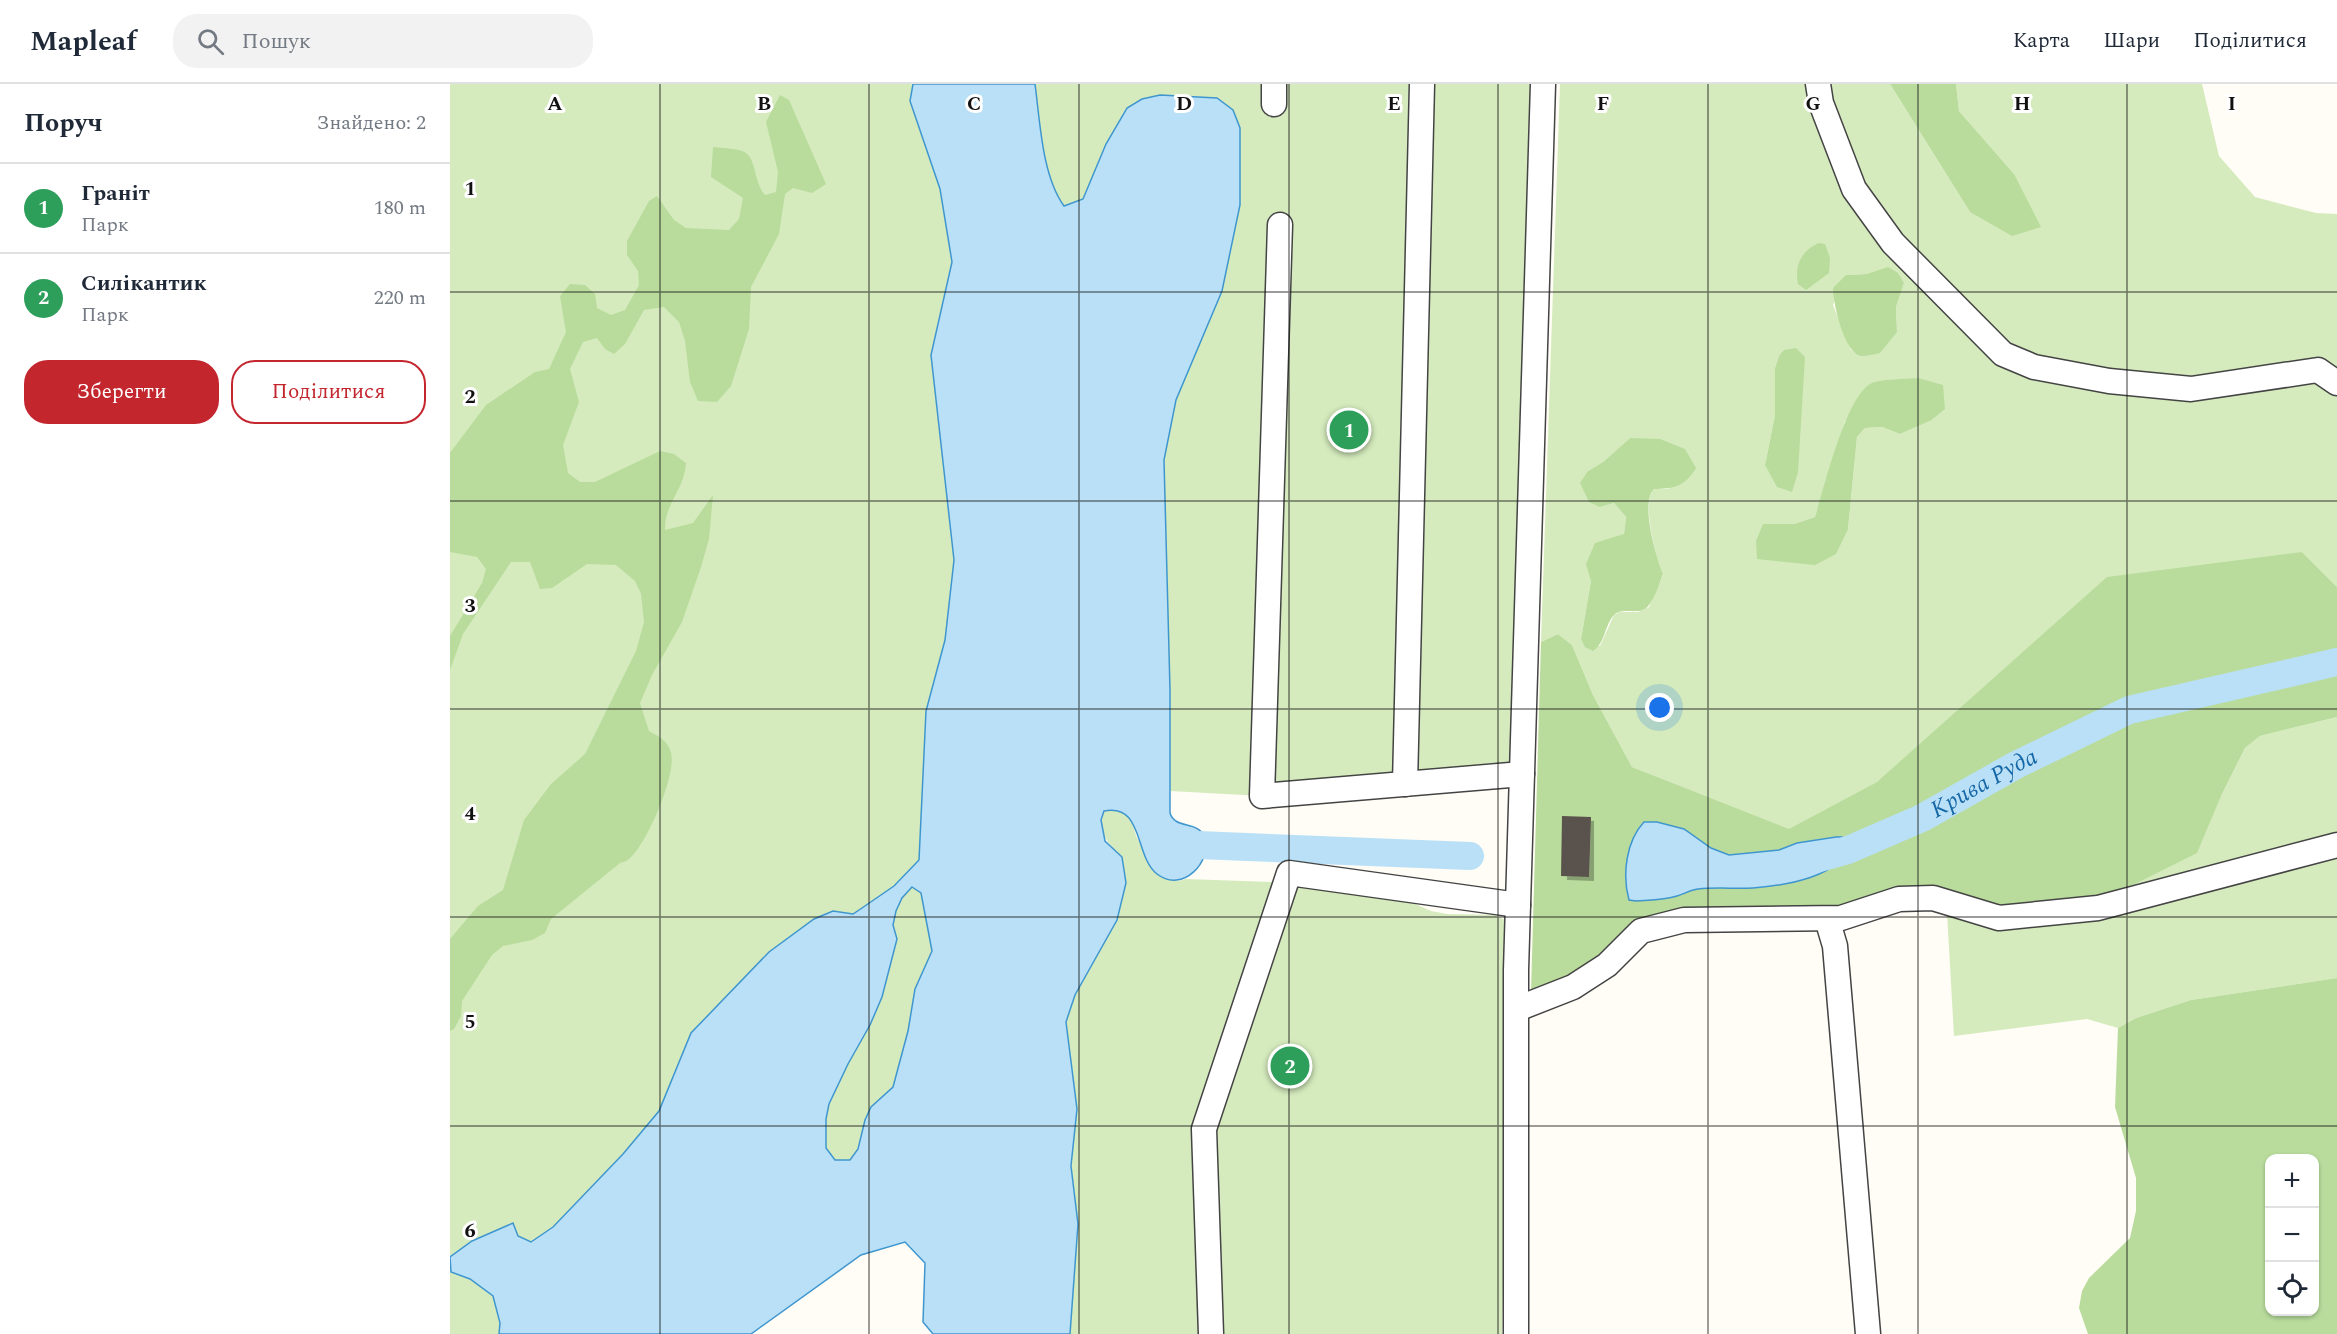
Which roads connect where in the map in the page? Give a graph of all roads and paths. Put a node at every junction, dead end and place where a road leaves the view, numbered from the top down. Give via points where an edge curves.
1 (1422, 84) edge
2 (1544, 84) edge
3 (1818, 84) edge
4 (1280, 225) dead end
5 (2337, 383) edge
6 (1522, 774) junction
7 (1405, 784) junction
8 (2337, 844) edge
9 (1518, 904) junction
10 (1827, 919) junction
11 (1517, 1009) junction
12 (1211, 1334) edge
13 (1516, 1334) edge
14 (1868, 1334) edge

1 - 7 street
2 - 6 street
3 - 5 street via 1821,103 1854,189 1893,243 2003,354 2044,369 2109,381 2191,389 2318,370
4 - 7 street via 1262,796
6 - 7 street
6 - 9 street
8 - 10 street via 2098,908 1999,918 1933,898 1899,899
9 - 11 street
9 - 12 street via 1289,873 1204,1129
10 - 11 street via 1684,920 1641,931 1606,965 1573,987
10 - 14 street via 1835,946
11 - 13 street

